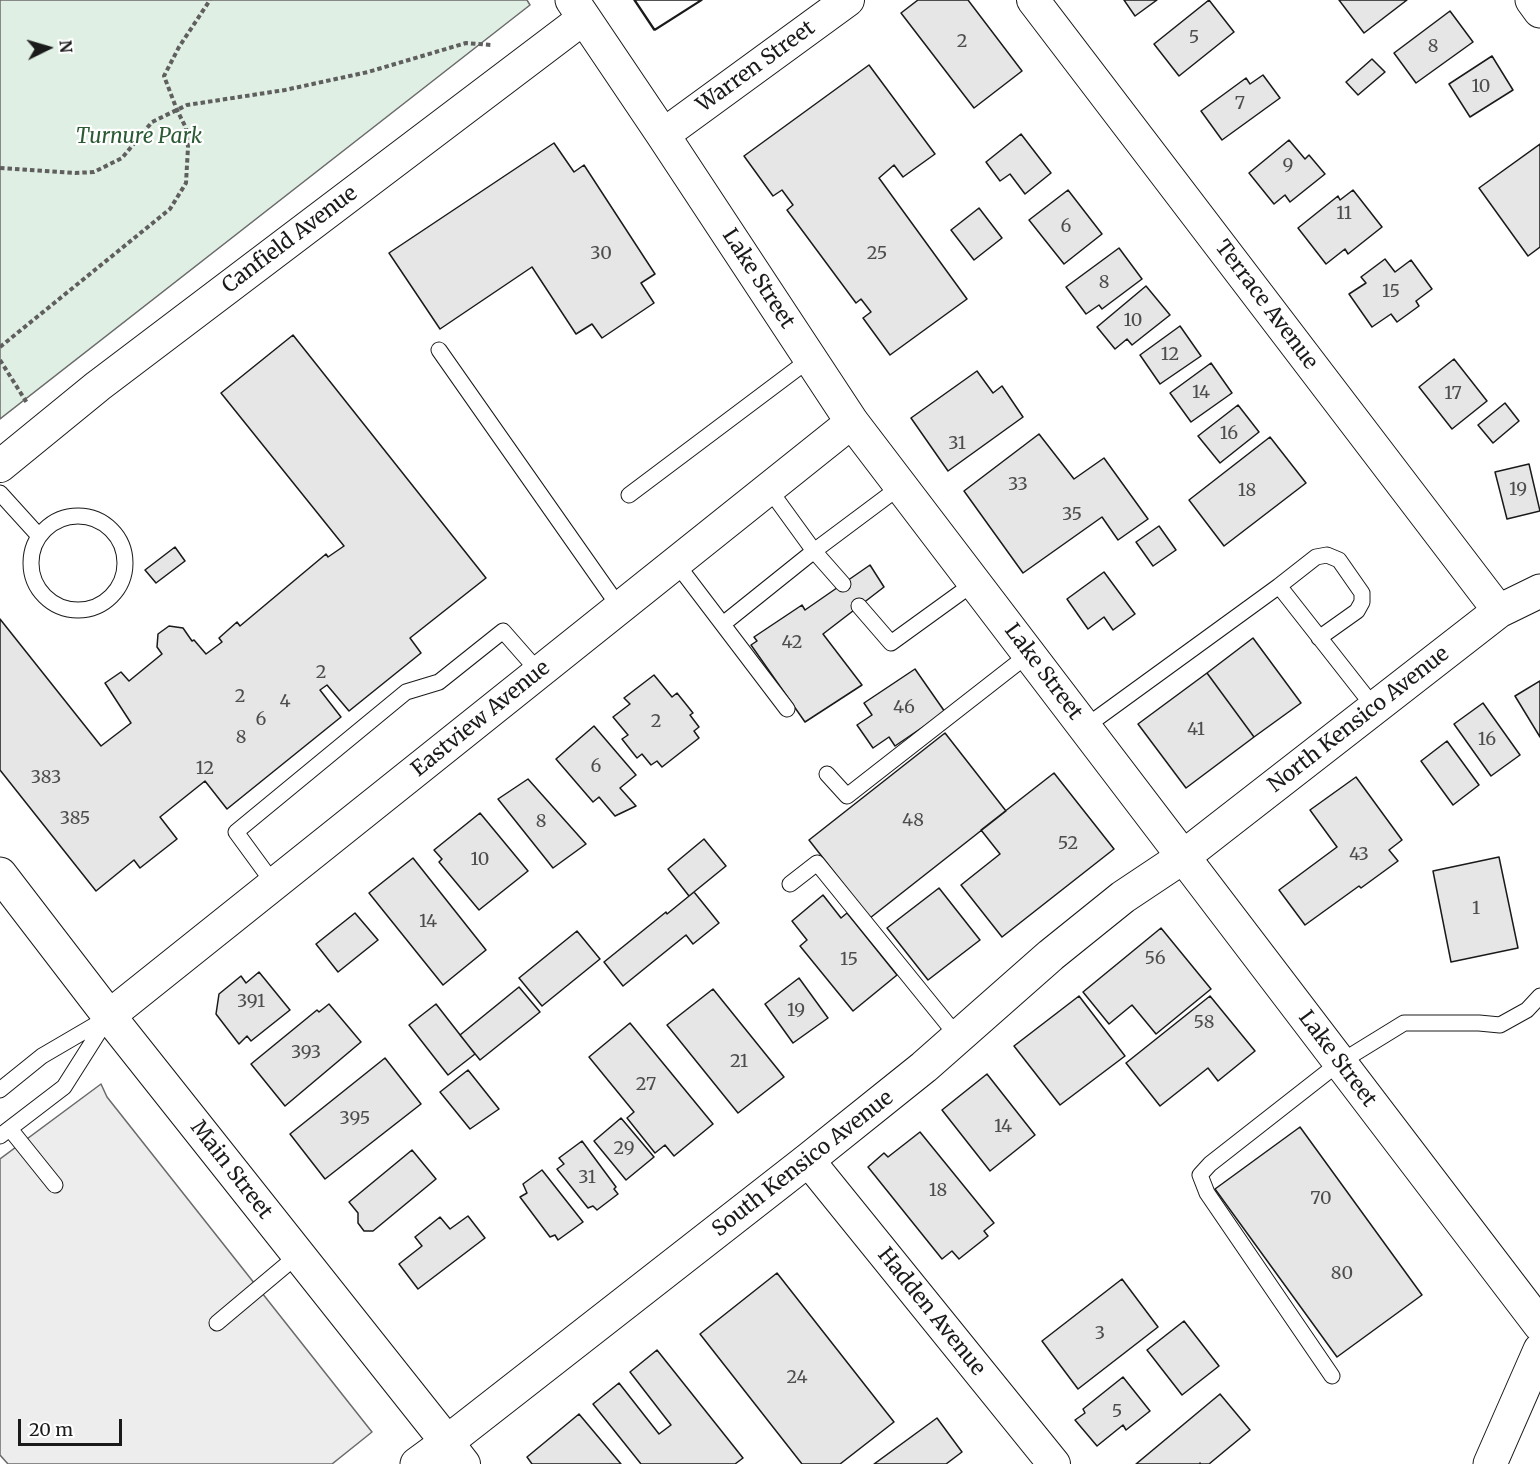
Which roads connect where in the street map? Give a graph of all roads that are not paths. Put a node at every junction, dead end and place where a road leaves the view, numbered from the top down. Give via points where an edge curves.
1 (848, 0) edge
2 (1033, 0) edge
3 (1532, 0) edge
4 (578, 9) edge
5 (1540, 11) edge
6 (663, 135) junction
7 (440, 351) dead end
8 (810, 359) junction
9 (852, 422) junction
10 (0, 466) edge
11 (901, 486) junction
12 (769, 489) junction
13 (0, 493) edge
14 (628, 495) dead end
15 (39, 536) junction
16 (814, 551) junction
17 (676, 563) junction
18 (974, 583) junction
19 (843, 584) dead end
20 (1279, 586) junction
21 (1540, 591) edge
22 (859, 606) dead end
23 (620, 608) junction
24 (1498, 611) junction
25 (723, 624) junction
26 (1319, 638) junction
27 (1029, 654) junction
28 (539, 672) junction
29 (1374, 707) junction
30 (787, 709) dead end
31 (1084, 727) junction
32 (827, 774) dead end
33 (1183, 857) junction
34 (0, 874) edge
35 (273, 884) junction
36 (790, 884) dead end
37 (1540, 996) edge
38 (109, 1016) junction
39 (958, 1037) junction
40 (1339, 1063) junction
41 (0, 1090) edge
42 (5, 1133) edge
43 (808, 1161) junction
44 (56, 1185) dead end
45 (298, 1255) junction
46 (217, 1323) dead end
47 (1540, 1325) edge
48 (1540, 1350) edge
49 (1332, 1376) dead end
50 (455, 1453) edge
51 (417, 1464) edge
52 (1054, 1464) edge
53 (1490, 1464) edge

1 - 6 street, Warren Street
2 - 24 street, Terrace Avenue
3 - 5 main road
4 - 6 main road, Lake Street
4 - 10 street, Canfield Avenue via 526,61 117,371
6 - 8 main road, Lake Street
7 - 23 lane
8 - 9 main road, Lake Street
8 - 14 lane
9 - 11 main road, Lake Street
9 - 12 street, Eastview Avenue
11 - 16 lane
11 - 18 main road, Lake Street
12 - 16 lane
12 - 17 street, Eastview Avenue
13 - 15 lane
15 - 15 lane via 63,518 93,518 106,525 123,550 121,580 113,594 86,609 71,610 44,595 31,567 32,551
16 - 19 lane
16 - 25 lane
17 - 23 street, Eastview Avenue
17 - 25 lane
18 - 22 lane via 891,643
18 - 27 main road, Lake Street
20 - 26 lane
20 - 26 lane via 1316,557 1327,555 1339,560 1362,593 1362,602 1357,611
20 - 31 lane
21 - 24 main road, North Kensico Avenue
23 - 28 street, Eastview Avenue
24 - 29 main road, North Kensico Avenue
25 - 30 lane
26 - 29 lane
27 - 31 main road, Lake Street
27 - 32 lane via 847,796
28 - 35 street, Eastview Avenue
28 - 35 lane via 503,631 439,682 406,692 236,832
29 - 33 main road, North Kensico Avenue
31 - 33 main road, Lake Street
33 - 39 main road, South Kensico Avenue via 1123,897
33 - 40 main road, Lake Street
34 - 38 main road, Main Street
35 - 38 street, Eastview Avenue
36 - 39 lane via 817,862
37 - 40 lane via 1527,1010 1500,1025 1404,1023
38 - 41 lane, Eastview Avenue via 42,1056
38 - 42 lane, Eastview Avenue via 64,1087
38 - 45 main road, Main Street
39 - 43 main road, South Kensico Avenue
40 - 47 main road, Lake Street
40 - 49 lane via 1200,1175 1207,1193
42 - 44 lane
43 - 50 main road, South Kensico Avenue
43 - 52 street, Hadden Avenue
45 - 46 lane
45 - 50 main road, Main Street
48 - 53 main road
50 - 51 main road, South Kensico Avenue

